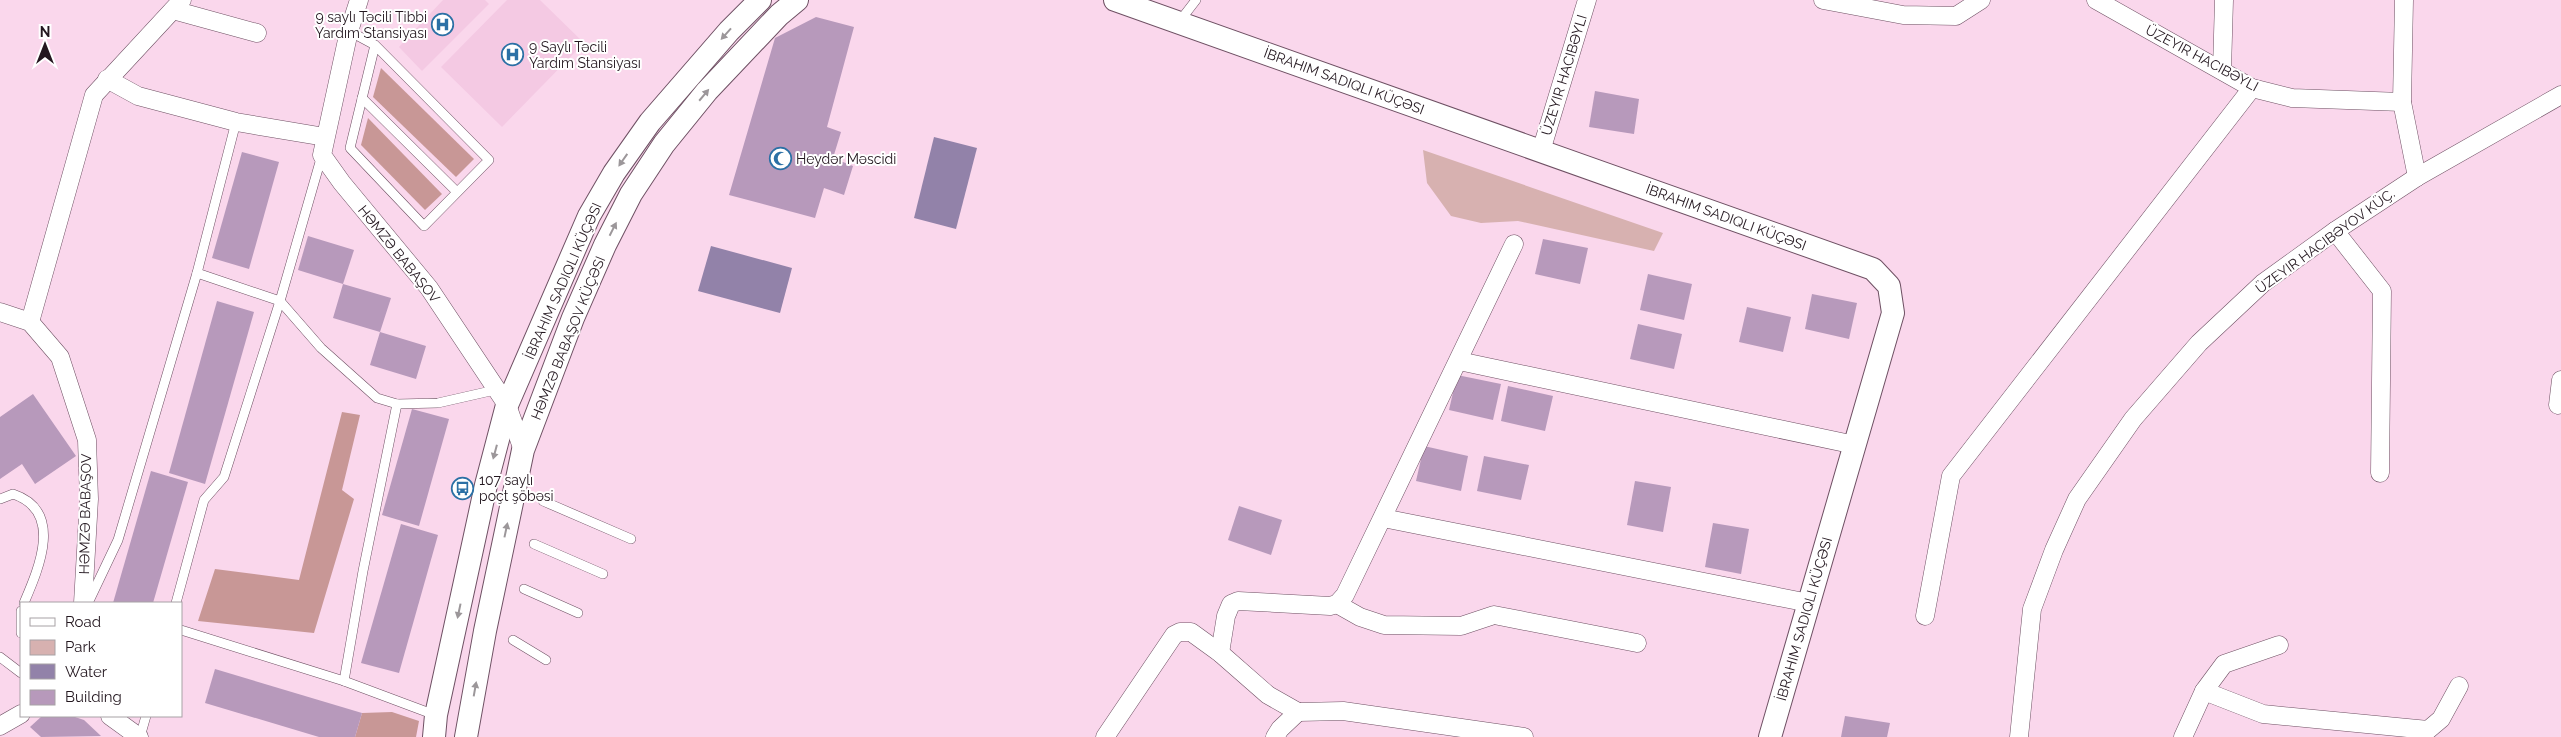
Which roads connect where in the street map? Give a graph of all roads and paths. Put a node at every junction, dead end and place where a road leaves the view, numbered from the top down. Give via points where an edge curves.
1 (359, 0) edge
2 (760, 0) edge
3 (797, 0) edge
4 (1115, 0) edge
5 (1196, 0) edge
6 (1587, 0) edge
7 (1823, 0) edge
8 (1981, 0) edge
9 (2096, 0) edge
10 (2224, 0) edge
11 (2404, 0) edge
12 (178, 5) edge
13 (1179, 22) junction
14 (349, 31) junction
15 (257, 33) dead end
16 (376, 46) junction
17 (2222, 70) junction
18 (107, 79) junction
19 (2252, 88) junction
20 (2561, 95) edge
21 (362, 98) junction
22 (2402, 102) junction
23 (236, 122) junction
24 (323, 146) junction
25 (1541, 151) junction
26 (2417, 177) junction
27 (457, 192) junction
28 (2334, 231) junction
29 (1514, 244) dead end
30 (197, 273) junction
31 (280, 301) junction
32 (0, 312) edge
33 (30, 322) junction
34 (1459, 361) junction
35 (2561, 380) edge
36 (501, 398) junction
37 (397, 404) junction
38 (2558, 406) dead end
39 (1855, 445) junction
40 (523, 450) junction
41 (2380, 473) dead end
42 (0, 499) edge
43 (543, 501) dead end
44 (1382, 518) junction
45 (631, 539) dead end
46 (534, 544) dead end
47 (603, 574) dead end
48 (524, 589) dead end
49 (24, 602) edge
50 (82, 602) edge
51 (88, 602) edge
52 (176, 602) edge
53 (1338, 604) junction
54 (1809, 604) junction
55 (578, 613) dead end
56 (1924, 616) dead end
57 (182, 630) edge
58 (513, 640) dead end
59 (1637, 642) dead end
60 (2279, 645) dead end
61 (1220, 653) junction
62 (0, 657) edge
63 (546, 660) dead end
64 (20, 673) edge
65 (344, 681) junction
66 (2459, 686) dead end
67 (2204, 692) junction
68 (1298, 712) junction
69 (20, 715) edge
70 (112, 717) edge
71 (146, 717) edge
72 (0, 726) edge
73 (435, 726) edge
74 (122, 737) edge
75 (139, 737) edge
76 (466, 737) edge
77 (1104, 737) edge
78 (1275, 737) edge
79 (1524, 737) edge
80 (1770, 737) edge
81 (2019, 737) edge
82 (2183, 737) edge

1 - 14 street
2 -> 36 street via 650,122 614,173 589,216
40 -> 3 street, HƏMZƏ BABAŞOV KÜÇƏSI via 573,318 631,194 664,144 707,91
4 - 13 street
5 - 13 lane
6 - 25 street
7 - 8 street via 1902,15 1956,16
9 - 17 street
10 - 17 street
11 - 22 street
12 - 15 street
12 - 18 street
13 - 25 street
14 - 16 lane
14 - 24 street
16 - 21 lane
16 - 27 lane via 489,160
17 - 19 street
18 - 23 street via 138,96
18 - 33 street via 94,95 87,114
19 - 22 street via 2292,98
19 - 56 street via 1951,476
20 - 26 street
21 - 27 lane
21 - 27 lane via 350,148 424,226
22 - 26 street
23 - 24 street
23 - 30 lane
24 - 31 lane
24 - 36 street, HƏMZƏ BABAŞOV via 342,183 429,288
25 - 39 street via 1873,270 1889,286 1893,312
26 - 28 street
28 - 41 street via 2382,290
28 - 81 street via 2263,283 2199,343 2133,419 2076,499 2032,609
29 - 34 street
30 - 31 lane
30 - 51 lane via 118,540
31 - 37 lane via 321,348 359,384 377,398
31 - 52 lane via 224,477 204,500
32 - 33 street
33 - 50 street, HƏMZƏ BABAŞOV via 60,357 87,440 89,499
34 - 39 street
34 - 44 street
35 - 38 street
36 - 37 lane
36 - 40 street, HƏMZƏ BABAŞOV
36 -> 73 street
37 - 65 lane
39 - 54 street
76 -> 40 street, HƏMZƏ BABAŞOV KÜÇƏSI
42 - 49 lane via 13,494 27,499 37,513 45,536 38,568
43 - 45 lane
44 - 53 street
44 - 54 street
46 - 47 lane
48 - 55 lane
53 - 59 street via 1360,617 1384,624 1461,626 1494,615
53 - 61 street via 1238,601 1231,604 1226,616
54 - 80 street
57 - 65 lane
58 - 63 lane
60 - 67 street via 2224,664
61 - 68 street via 1268,695
61 - 77 street via 1191,632 1174,635
62 - 64 lane
65 - 73 lane
66 - 67 street via 2442,719 2428,730 2263,714
67 - 82 street
68 - 78 street
68 - 79 street via 1343,711
69 - 72 street
70 - 74 street
70 - 75 street
71 - 75 lane

